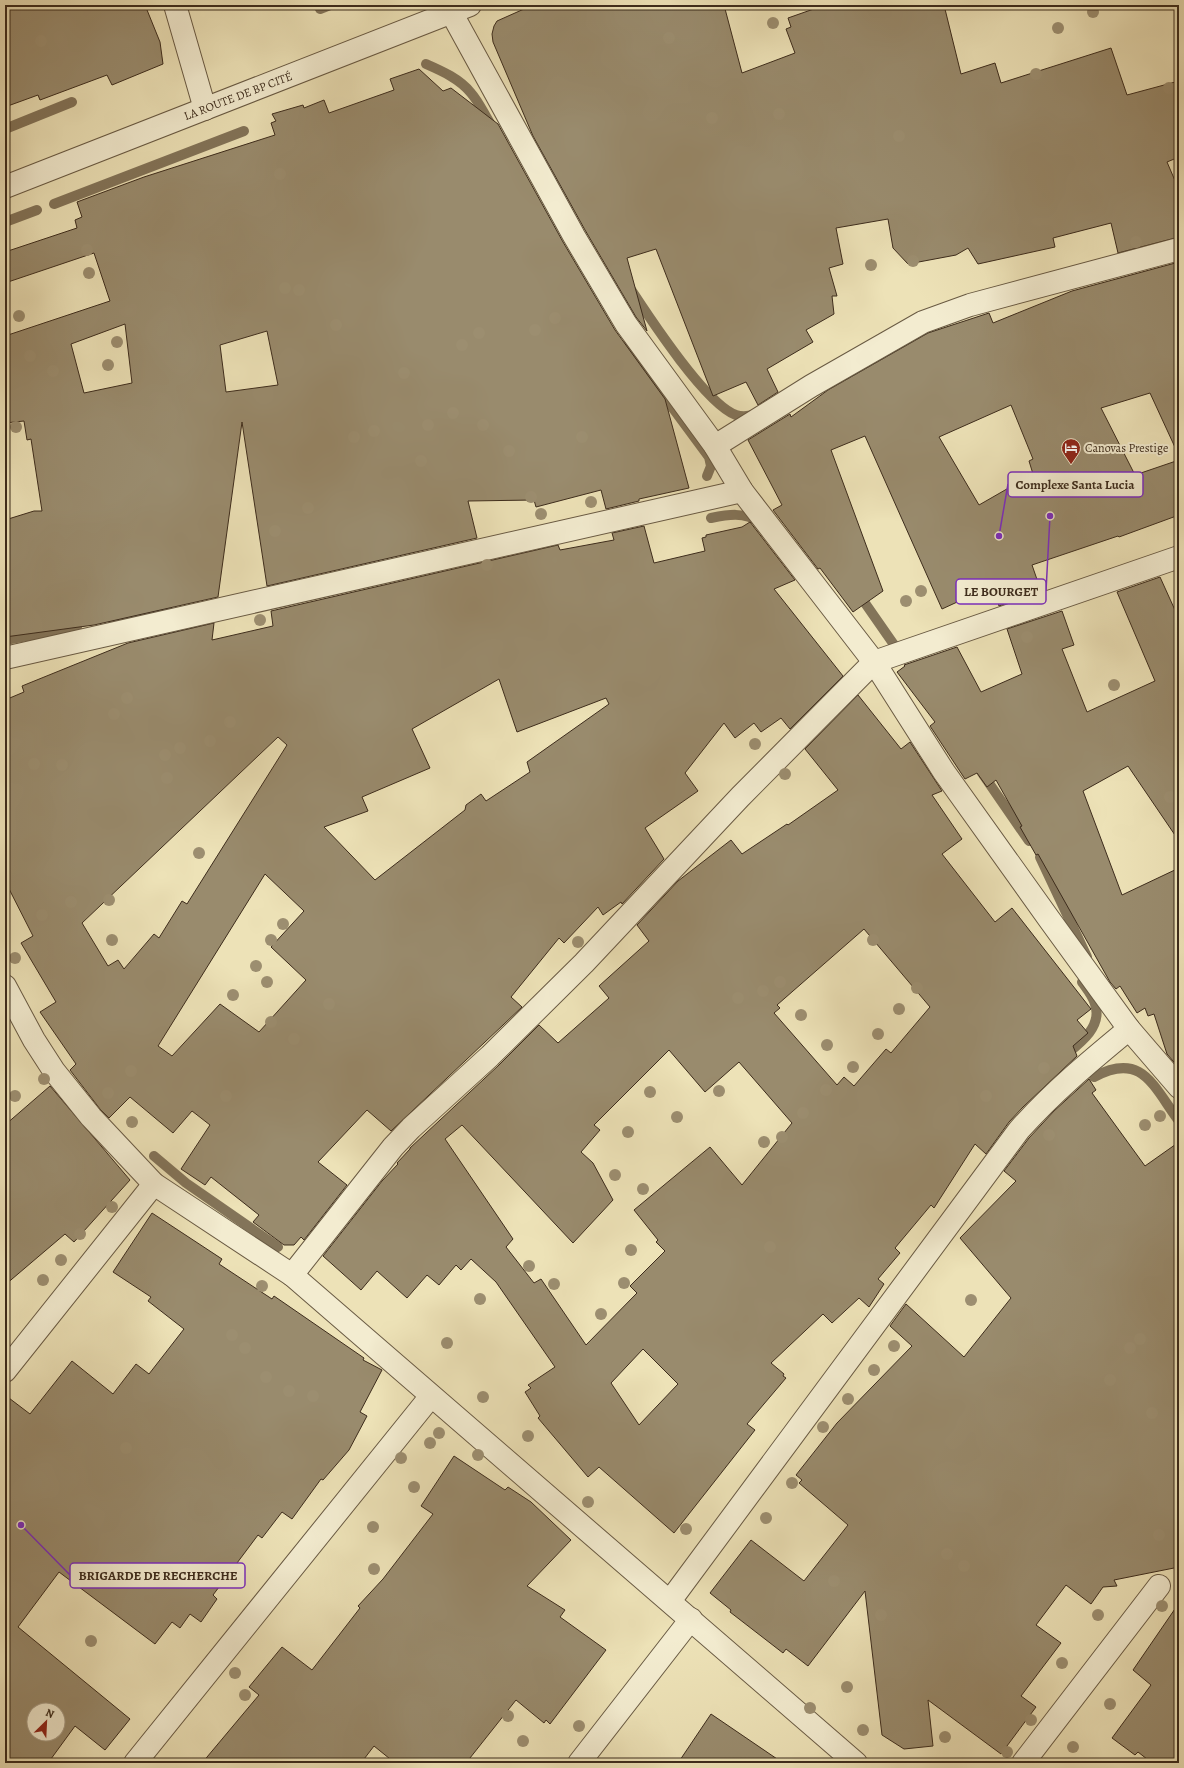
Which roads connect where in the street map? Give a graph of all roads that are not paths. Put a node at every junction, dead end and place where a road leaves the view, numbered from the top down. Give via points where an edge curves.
1 (175, 5) edge
2 (461, 9) edge
3 (205, 109) junction
4 (5, 187) edge
5 (1179, 249) edge
6 (715, 446) junction
7 (742, 491) junction
8 (1179, 557) edge
9 (5, 658) edge
10 (874, 662) junction
11 (5, 986) edge
12 (1129, 1029) junction
13 (1179, 1087) edge
14 (154, 1184) junction
15 (292, 1276) junction
16 (5, 1371) edge
17 (431, 1396) junction
18 (1159, 1586) dead end
19 (670, 1601) junction
20 (691, 1620) junction
21 (135, 1763) edge
22 (579, 1763) edge
23 (856, 1763) edge
24 (1023, 1763) edge

1 - 3 street
2 - 3 street, LA ROUTE DE BP CITÉ
2 - 6 street via 574,236 626,324
3 - 4 street, LA ROUTE DE BP CITÉ
5 - 6 street via 970,305 924,322 811,386
6 - 7 street
7 - 9 street
7 - 10 street
8 - 10 street
10 - 12 street via 944,772
10 - 15 street via 740,797 584,963 402,1138
11 - 14 street via 54,1071 91,1117
12 - 13 street
12 - 19 street via 1070,1077 1019,1130
14 - 15 street
14 - 16 street
15 - 17 street
17 - 19 street
17 - 21 street
18 - 24 street
19 - 20 street
20 - 22 street
20 - 23 street

